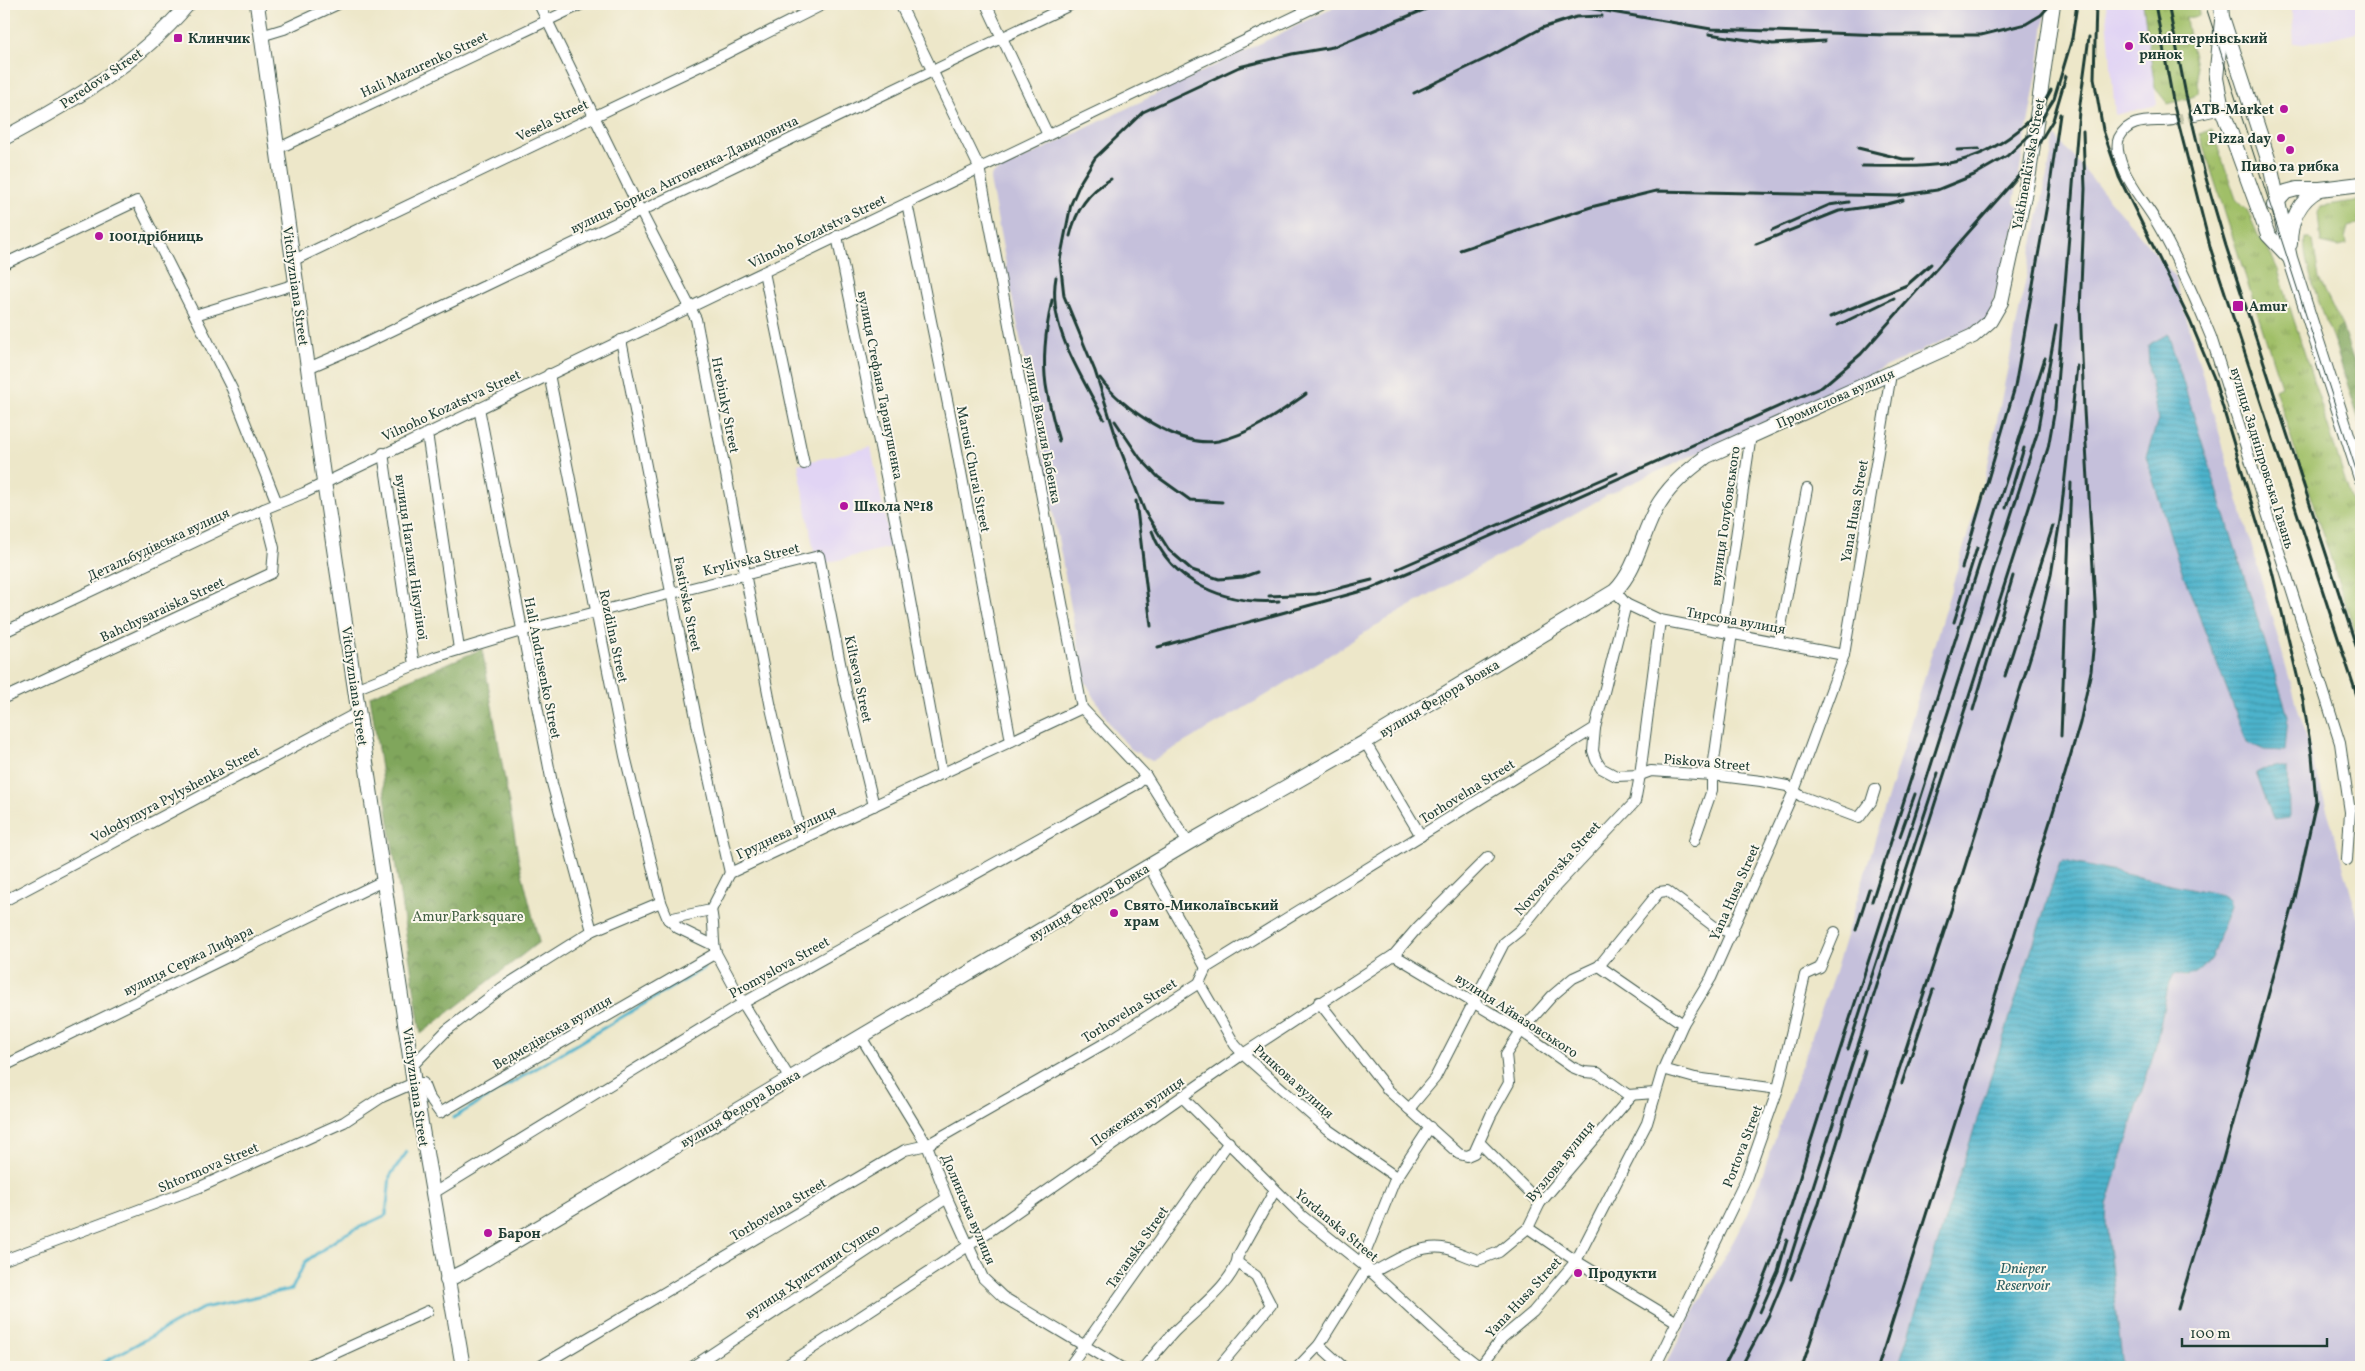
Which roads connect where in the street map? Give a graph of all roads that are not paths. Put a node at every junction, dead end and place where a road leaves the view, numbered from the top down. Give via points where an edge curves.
1 (188, 4) edge
2 (257, 4) edge
3 (338, 4) edge
4 (539, 4) edge
5 (582, 4) edge
6 (824, 4) edge
7 (900, 4) edge
8 (986, 4) edge
9 (1072, 4) edge
10 (1321, 4) edge
11 (2053, 4) edge
12 (2222, 10) edge
13 (547, 20) junction
14 (261, 36) junction
15 (1002, 37) junction
16 (932, 70) junction
17 (2222, 109) junction
18 (594, 115) junction
19 (2195, 115) tunnel mouth
20 (2173, 120) tunnel mouth
21 (1048, 135) junction
22 (4, 138) edge
23 (277, 149) junction
24 (2270, 165) junction
25 (979, 167) junction
26 (2247, 179) junction
27 (2361, 184) edge
28 (2297, 189) junction
29 (2316, 192) junction
30 (2276, 200) junction
31 (907, 203) junction
32 (640, 210) junction
33 (2268, 235) junction
34 (838, 236) junction
35 (2290, 258) junction
36 (292, 261) junction
37 (4, 264) edge
38 (764, 272) junction
39 (296, 284) junction
40 (689, 307) junction
41 (195, 315) junction
42 (1990, 321) joint
43 (621, 340) junction
44 (308, 368) junction
45 (549, 374) junction
46 (1891, 374) junction
47 (479, 408) junction
48 (427, 433) junction
49 (1751, 435) junction
50 (383, 453) junction
51 (804, 464) dead end
52 (1681, 476) joint
53 (2361, 478) edge
54 (324, 482) junction
55 (1806, 489) dead end
56 (277, 503) junction
57 (264, 509) junction
58 (819, 556) joint
59 (744, 574) junction
60 (1615, 592) junction
61 (672, 593) junction
62 (1626, 604) junction
63 (596, 613) junction
64 (1660, 620) junction
65 (521, 631) junction
66 (4, 632) edge
67 (1727, 632) junction
68 (1778, 642) junction
69 (459, 649) junction
70 (1844, 655) junction
71 (414, 665) junction
72 (355, 689) junction
73 (4, 698) edge
74 (1082, 708) junction
75 (358, 712) junction
76 (1595, 728) junction
77 (1011, 741) junction
78 (1365, 742) junction
79 (942, 774) junction
80 (1640, 775) junction
81 (1712, 775) junction
82 (1146, 776) junction
83 (1875, 789) dead end
84 (1794, 791) junction
85 (874, 806) junction
86 (1421, 836) junction
87 (802, 840) junction
88 (1694, 841) dead end
89 (1188, 843) junction
90 (1488, 857) dead end
91 (2347, 860) dead end
92 (1150, 866) junction
93 (730, 873) junction
94 (385, 880) junction
95 (4, 901) edge
96 (661, 902) junction
97 (711, 910) junction
98 (668, 919) junction
99 (592, 931) junction
100 (1835, 932) dead end
101 (1732, 933) junction
102 (715, 949) junction
103 (1394, 955) junction
104 (1599, 966) junction
105 (1206, 968) junction
106 (1199, 983) junction
107 (1319, 1002) junction
108 (1473, 1002) junction
109 (742, 1003) junction
110 (1683, 1024) junction
111 (1522, 1031) junction
112 (861, 1037) junction
113 (1243, 1054) junction
114 (412, 1065) junction
115 (4, 1066) edge
116 (1663, 1069) junction
117 (790, 1079) junction
118 (414, 1083) junction
119 (1778, 1089) junction
120 (1655, 1093) junction
121 (1632, 1095) junction
122 (1182, 1097) junction
123 (1409, 1109) junction
124 (1430, 1127) junction
125 (1229, 1142) junction
126 (1480, 1143) junction
127 (927, 1145) junction
128 (1396, 1177) junction
129 (1275, 1190) junction
130 (432, 1194) junction
131 (948, 1198) junction
132 (1540, 1203) junction
133 (1528, 1228) junction
134 (968, 1246) junction
135 (4, 1260) edge
136 (1576, 1262) junction
137 (1238, 1263) junction
138 (1369, 1271) junction
139 (447, 1280) junction
140 (428, 1311) dead end
141 (1677, 1322) junction
142 (1319, 1345) junction
143 (1084, 1346) junction
144 (306, 1367) edge
145 (463, 1367) edge
146 (539, 1367) edge
147 (692, 1367) edge
148 (784, 1367) edge
149 (1069, 1367) edge
150 (1120, 1367) edge
151 (1144, 1367) edge
152 (1219, 1367) edge
153 (1298, 1367) edge
154 (1343, 1367) edge
155 (1480, 1367) edge
156 (1655, 1367) edge

1 - 22 street, Peredova Street via 147,47 92,87
2 - 14 street, Vitchyzniana Street
3 - 14 street
4 - 13 street, Hrebinky Street
5 - 13 street, Hali Mazurenko Street
6 - 18 street, Vesela Street
7 - 16 street, вулиця Василя Бабенка
8 - 15 street
9 - 15 street, вулиця Бориса Антоненка-Давидовича
10 - 21 street, Vilnoho Kozatstva Street
11 - 42 street, Yakhnenkivska Street via 2029,173 2001,302
12 - 17 street via 2216,70
12 - 24 street
13 - 18 street, Hrebinky Street
13 - 23 street, Hali Mazurenko Street
14 - 23 street, Vitchyzniana Street
15 - 16 street, вулиця Бориса Антоненка-Давидовича
15 - 21 street
16 - 25 street, вулиця Василя Бабенка
16 - 32 street, вулиця Бориса Антоненка-Давидовича
17 - 19 street
17 - 26 street
18 - 32 street, Hrebinky Street
18 - 36 street, Vesela Street
20 - 91 street, вулиця Задніпровська Гавань via 2142,120 2133,124 2120,137 2118,153 2131,183 2166,240 2210,337 2340,743 2350,812
21 - 25 street, Vilnoho Kozatstva Street
23 - 36 street, Vitchyzniana Street
24 - 28 street via 2280,178
24 - 30 street
25 - 31 street, Vilnoho Kozatstva Street
25 - 74 street, вулиця Василя Бабенка
26 - 30 street via 2257,190
26 - 33 street
27 - 29 street
28 - 29 street
28 - 30 street
29 - 30 street via 2293,201
29 - 35 street via 2302,203 2296,213
30 - 33 street
30 - 35 street
31 - 34 street, Vilnoho Kozatstva Street
31 - 77 street, Marusi Churai Street
32 - 40 street, Hrebinky Street
32 - 44 street, вулиця Бориса Антоненка-Давидовича
33 - 35 street
34 - 38 street, Vilnoho Kozatstva Street
34 - 79 street, вулиця Стефана Таранушенка
35 - 53 street
36 - 39 street, Vitchyzniana Street
37 - 41 street via 137,201
38 - 40 street, Vilnoho Kozatstva Street
38 - 51 street
39 - 41 street
39 - 44 street, Vitchyzniana Street
40 - 43 street, Vilnoho Kozatstva Street
40 - 59 street, Hrebinky Street via 696,319
41 - 56 street via 232,389
42 - 46 street, Промислова вулиця via 1974,336
43 - 45 street, Vilnoho Kozatstva Street
43 - 61 street, Fastivska Street
44 - 54 street, Vitchyzniana Street
45 - 47 street, Vilnoho Kozatstva Street
45 - 63 street, Rozdilna Street
46 - 49 street, Промислова вулиця
46 - 70 street, Yana Husa Street
47 - 48 street, Vilnoho Kozatstva Street
47 - 65 street, Hali Andrusenko Street
48 - 50 street, Vilnoho Kozatstva Street
48 - 69 street
49 - 52 street, Промислова вулиця via 1707,456
49 - 67 street, вулиця Голубовського
50 - 54 street, Vilnoho Kozatstva Street
50 - 71 street, вулиця Наталки Нікуліної
52 - 60 street, вулиця Федора Вовка via 1660,502 1627,575
54 - 56 street, Детальбудівська вулиця
54 - 72 street, Vitchyzniana Street
55 - 68 street
56 - 57 street, Детальбудівська вулиця
57 - 66 street, Детальбудівська вулиця
57 - 73 street, Bahchysaraiska Street via 274,548 272,573
58 - 59 street, Krylivska Street
58 - 85 street, Kiltseva Street via 844,683
59 - 61 street, Krylivska Street
59 - 87 street, Hrebinky Street
60 - 62 street
60 - 78 street, вулиця Федора Вовка
61 - 63 street, Krylivska Street
61 - 93 street, Fastivska Street
62 - 64 street, Тирсова вулиця
62 - 76 street
63 - 65 street, Krylivska Street
63 - 96 street, Rozdilna Street via 625,756
64 - 67 street, Тирсова вулиця
64 - 80 street, Novoazovska Street
65 - 69 street, Krylivska Street
65 - 99 street, Hali Andrusenko Street via 552,783
67 - 68 street, Тирсова вулиця
67 - 81 street, вулиця Голубовського
68 - 70 street, Тирсова вулиця
69 - 71 street, Krylivska Street
70 - 84 street, Yana Husa Street
71 - 72 street, Krylivska Street
72 - 75 street, Vitchyzniana Street
74 - 77 street, Груднева вулиця
74 - 82 street
75 - 94 street, Vitchyzniana Street
75 - 95 street, Volodymyra Pylyshenka Street
76 - 80 street, Piskova Street via 1593,751 1601,768 1616,776
76 - 86 street, Torhovelna Street
77 - 79 street, Груднева вулиця
78 - 86 street
78 - 89 street, вулиця Федора Вовка
79 - 85 street, Груднева вулиця
80 - 81 street, Piskova Street via 1651,771
80 - 108 street, Novoazovska Street via 1635,802 1555,887 1520,930 1504,943
81 - 84 street, Piskova Street via 1787,786
81 - 88 street, вулиця Голубовського via 1712,790
82 - 89 street
82 - 109 street, Promyslova Street via 1137,784
83 - 84 street via 1871,802 1859,818
84 - 101 street, Yana Husa Street
85 - 87 street, Груднева вулиця
86 - 105 street, Torhovelna Street
87 - 93 street, Груднева вулиця
89 - 92 street, вулиця Федора Вовка
90 - 103 street, Пожежна вулиця
92 - 105 street
92 - 112 street, вулиця Федора Вовка
93 - 97 street, Груднева вулиця
94 - 114 street, Vitchyzniana Street
94 - 115 street, вулиця Сержа Лифара
96 - 98 street
96 - 99 street
97 - 98 street
97 - 102 street
98 - 102 street
99 - 114 street via 503,987 447,1030
100 - 119 street, Portova Street via 1820,968 1806,976
101 - 104 street via 1715,927 1670,893 1662,891
101 - 110 street, Yana Husa Street via 1711,978
102 - 109 street
102 - 118 street, Ведмедівська вулиця via 440,1113 423,1083
103 - 107 street, Пожежна вулиця
103 - 108 street, вулиця Айвазовського
104 - 110 street
104 - 111 street via 1573,978 1552,996
105 - 106 street, Torhovelna Street
106 - 113 street, Ринкова вулиця
106 - 127 street, Torhovelna Street via 1107,1042
107 - 113 street, Пожежна вулиця
107 - 123 street via 1388,1090
108 - 111 street, вулиця Айвазовського
108 - 123 street, Novoazovska Street via 1434,1078
109 - 117 street
109 - 130 street, Promyslova Street
110 - 116 street, Yana Husa Street
111 - 121 street, вулиця Айвазовського via 1572,1067 1598,1073
111 - 126 street via 1506,1054 1509,1083 1491,1114
112 - 117 street, вулиця Федора Вовка
112 - 127 street, Долинська вулиця
113 - 122 street, Пожежна вулиця
113 - 128 street, Ринкова вулиця via 1327,1129
114 - 118 street, Vitchyzniana Street
116 - 119 street via 1695,1078
116 - 120 street, Yana Husa Street
117 - 139 street, вулиця Федора Вовка
118 - 130 street, Vitchyzniana Street
118 - 135 street, Shtormova Street via 382,1097 344,1122 200,1187
119 - 141 street, Portova Street via 1746,1179
120 - 121 street
120 - 136 street, Yana Husa Street via 1647,1123
121 - 132 street, Вузлова вулиця
122 - 125 street, Yordanska Street
122 - 134 street, Пожежна вулиця
123 - 124 street
124 - 126 street via 1463,1156 1474,1153
124 - 128 street
125 - 129 street, Yordanska Street
125 - 143 street, Tavanska Street
126 - 132 street
127 - 131 street, Долинська вулиця
127 - 146 street, Torhovelna Street via 906,1150
128 - 138 street via 1364,1256
129 - 137 street via 1238,1256
129 - 138 street, Yordanska Street
130 - 139 street, Vitchyzniana Street
131 - 134 street, Долинська вулиця
131 - 147 street, вулиця Христини Сушко
132 - 133 street, Вузлова вулиця
133 - 136 street
133 - 138 street, Вузлова вулиця via 1500,1252 1478,1260 1446,1248 1429,1249 1408,1253
134 - 143 street, Долинська вулиця via 983,1278 1002,1297
134 - 148 street, Пожежна вулиця
136 - 141 street
136 - 155 street, Yana Husa Street via 1532,1312 1502,1338
137 - 151 street via 1221,1286
137 - 152 street via 1256,1276 1271,1305
138 - 142 street
138 - 155 street, Yordanska Street
139 - 145 street, Vitchyzniana Street
140 - 144 street
141 - 156 street, Portova Street
142 - 153 street
142 - 154 street
143 - 149 street, Tavanska Street
143 - 150 street, Долинська вулиця

